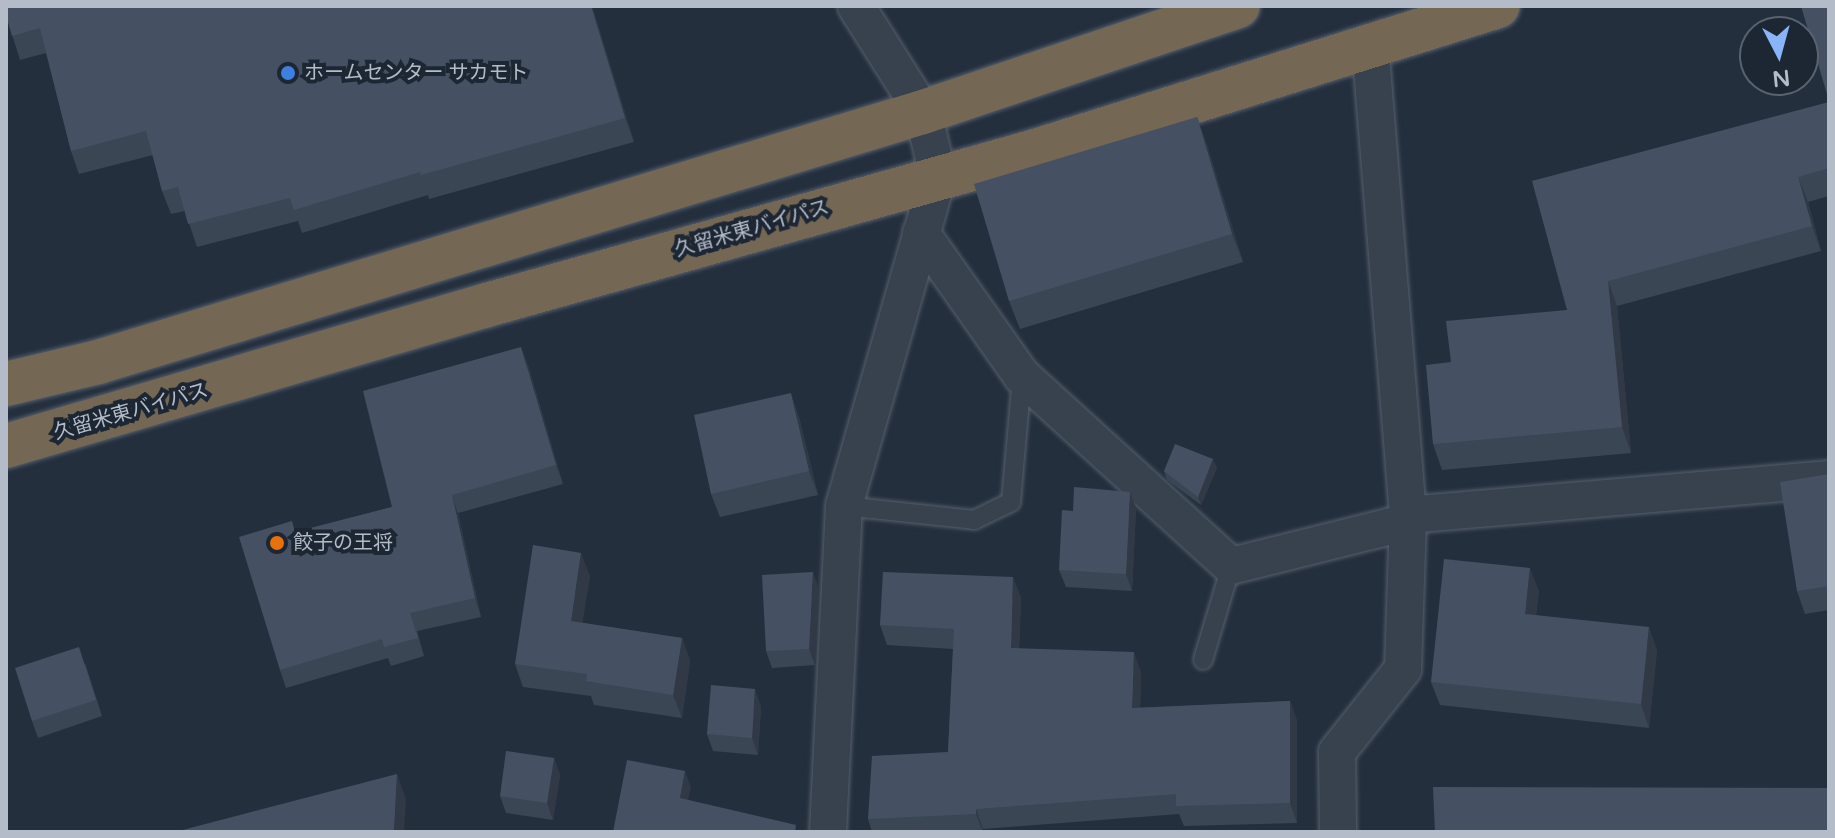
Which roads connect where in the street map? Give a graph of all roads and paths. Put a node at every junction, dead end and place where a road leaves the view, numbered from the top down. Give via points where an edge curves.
1 (856, 6) edge
2 (1238, 6) edge
3 (1497, 6) edge
4 (1370, 45) junction
5 (923, 112) junction
6 (938, 176) junction
7 (921, 233) junction
8 (1022, 376) junction
9 (6, 384) edge
10 (6, 446) edge
11 (1829, 479) edge
12 (844, 506) junction
13 (1408, 518) junction
14 (1231, 566) junction
15 (1203, 660) dead end
16 (828, 832) edge
17 (1338, 832) edge

1 - 5 street
2 - 5 highway
3 - 4 highway, 久留米東バイパス
4 - 6 highway, 久留米東バイパス via 1029,153
4 - 13 street
5 - 6 street
5 - 9 highway via 98,362
6 - 7 street
6 - 10 highway, 久留米東バイパス
7 - 8 street
7 - 12 street
8 - 12 lane via 1011,502 974,520
8 - 14 street
11 - 13 street
12 - 16 street
13 - 14 street
13 - 17 street via 1403,669 1337,752
14 - 15 lane

